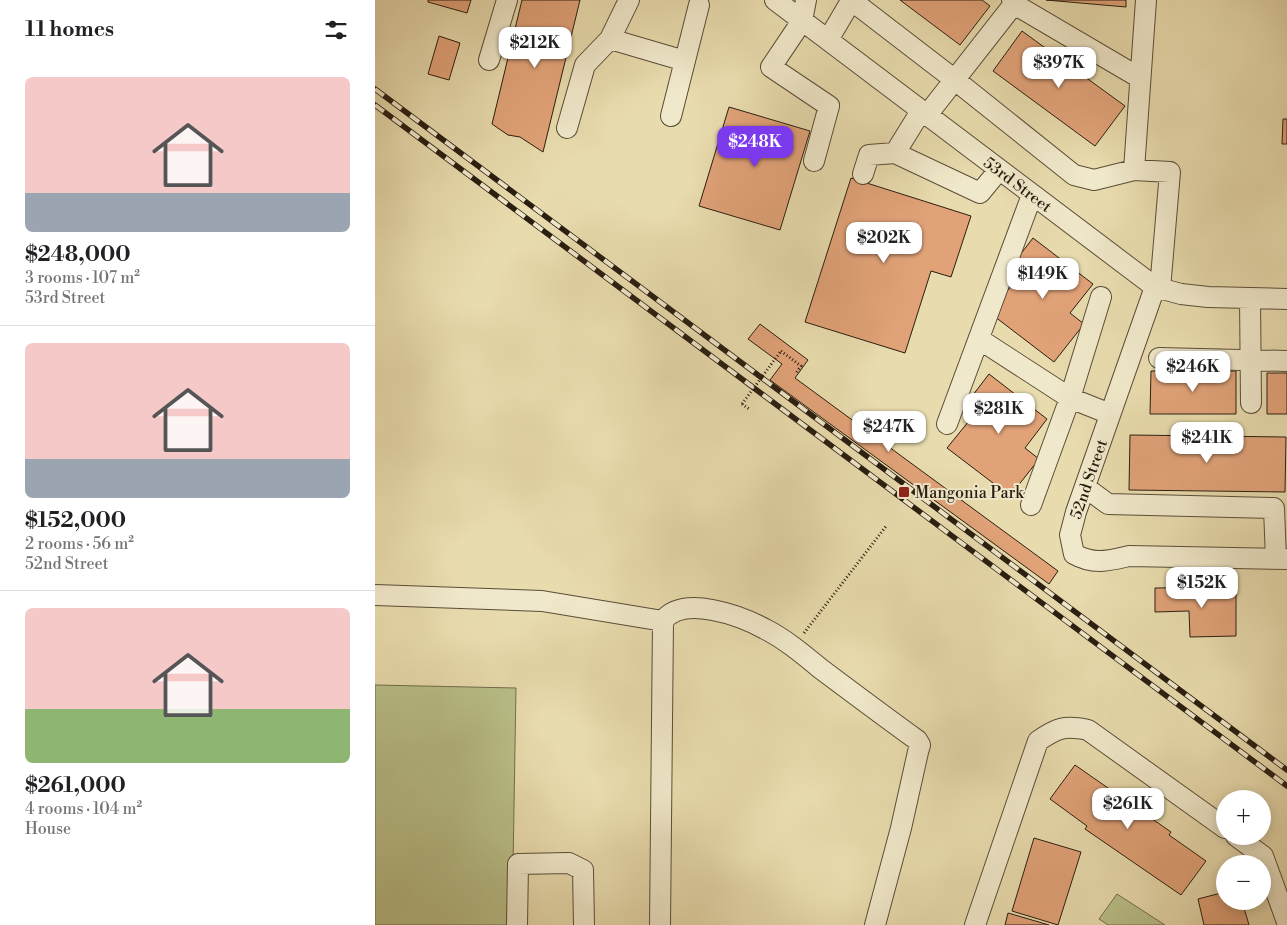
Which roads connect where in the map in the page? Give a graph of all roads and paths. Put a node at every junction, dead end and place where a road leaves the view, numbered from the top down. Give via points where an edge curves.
1 (507, 0) edge
2 (629, 0) edge
3 (775, 0) edge
4 (806, 0) edge
5 (851, 0) edge
6 (1145, 0) edge
7 (1013, 2) edge
8 (699, 5) dead end
9 (802, 21) junction
10 (610, 39) junction
11 (827, 40) junction
12 (489, 60) dead end
13 (685, 61) junction
14 (1140, 78) junction
15 (955, 80) junction
16 (924, 113) junction
17 (671, 116) dead end
18 (567, 128) dead end
19 (895, 153) junction
20 (814, 161) dead end
21 (999, 170) junction
22 (1134, 170) junction
23 (863, 174) dead end
24 (1032, 195) junction
25 (1157, 288) junction
26 (1101, 297) dead end
27 (1250, 298) junction
28 (1287, 299) edge
29 (979, 339) junction
30 (1159, 358) dead end
31 (1251, 360) junction
32 (1287, 361) edge
33 (796, 373) dead end
34 (1070, 398) junction
35 (1251, 403) dead end
36 (749, 409) dead end
37 (1110, 414) junction
38 (947, 424) dead end
39 (1085, 487) junction
40 (1031, 506) dead end
41 (887, 524) dead end
42 (1281, 559) edge
43 (375, 595) edge
44 (663, 621) junction
45 (813, 622) dead end
46 (1216, 822) edge
47 (1248, 845) edge
48 (1287, 922) edge
49 (517, 925) edge
50 (584, 925) edge
51 (660, 925) edge
52 (875, 925) edge
53 (975, 925) edge

1 - 12 street
2 - 10 street
3 - 9 street, 53rd Street
4 - 9 street
5 - 11 street
5 - 15 street
6 - 14 street
7 - 14 street
7 - 15 street
8 - 13 street
9 - 11 street, 53rd Street
9 - 20 street via 771,67 829,106
10 - 13 street
10 - 18 street via 585,65
11 - 16 street, 53rd Street
13 - 17 street
14 - 22 street
15 - 16 street
15 - 22 street via 1074,175 1094,180
16 - 19 street
16 - 21 street, 53rd Street
19 - 21 street via 980,193
19 - 23 street via 869,155
21 - 24 street, 53rd Street
22 - 25 street, 52nd Street via 1170,172
24 - 25 street, 53rd Street
24 - 29 street
25 - 27 street, 53rd Street via 1208,297
25 - 37 street, 52nd Street
26 - 34 street
27 - 28 street, 53rd Street
27 - 31 street
29 - 34 street
29 - 38 street
30 - 31 street
31 - 32 street
31 - 35 street
33 - 36 path, bridge via 801,366 781,351 742,404
34 - 37 street
34 - 40 street
37 - 39 street, 52nd Street
39 - 42 street via 1109,504 1274,508
39 - 42 street, 52nd Street via 1070,534 1074,554 1085,560 1105,562 1129,556
41 - 45 path
43 - 44 street via 542,601
44 - 51 street
44 - 52 street via 667,615 682,608 705,609 733,614 767,629 917,740 920,745
46 - 53 street via 1088,730 1071,726 1052,731 1038,741
47 - 48 street via 1263,856
49 - 50 street via 518,864 569,863 583,870

